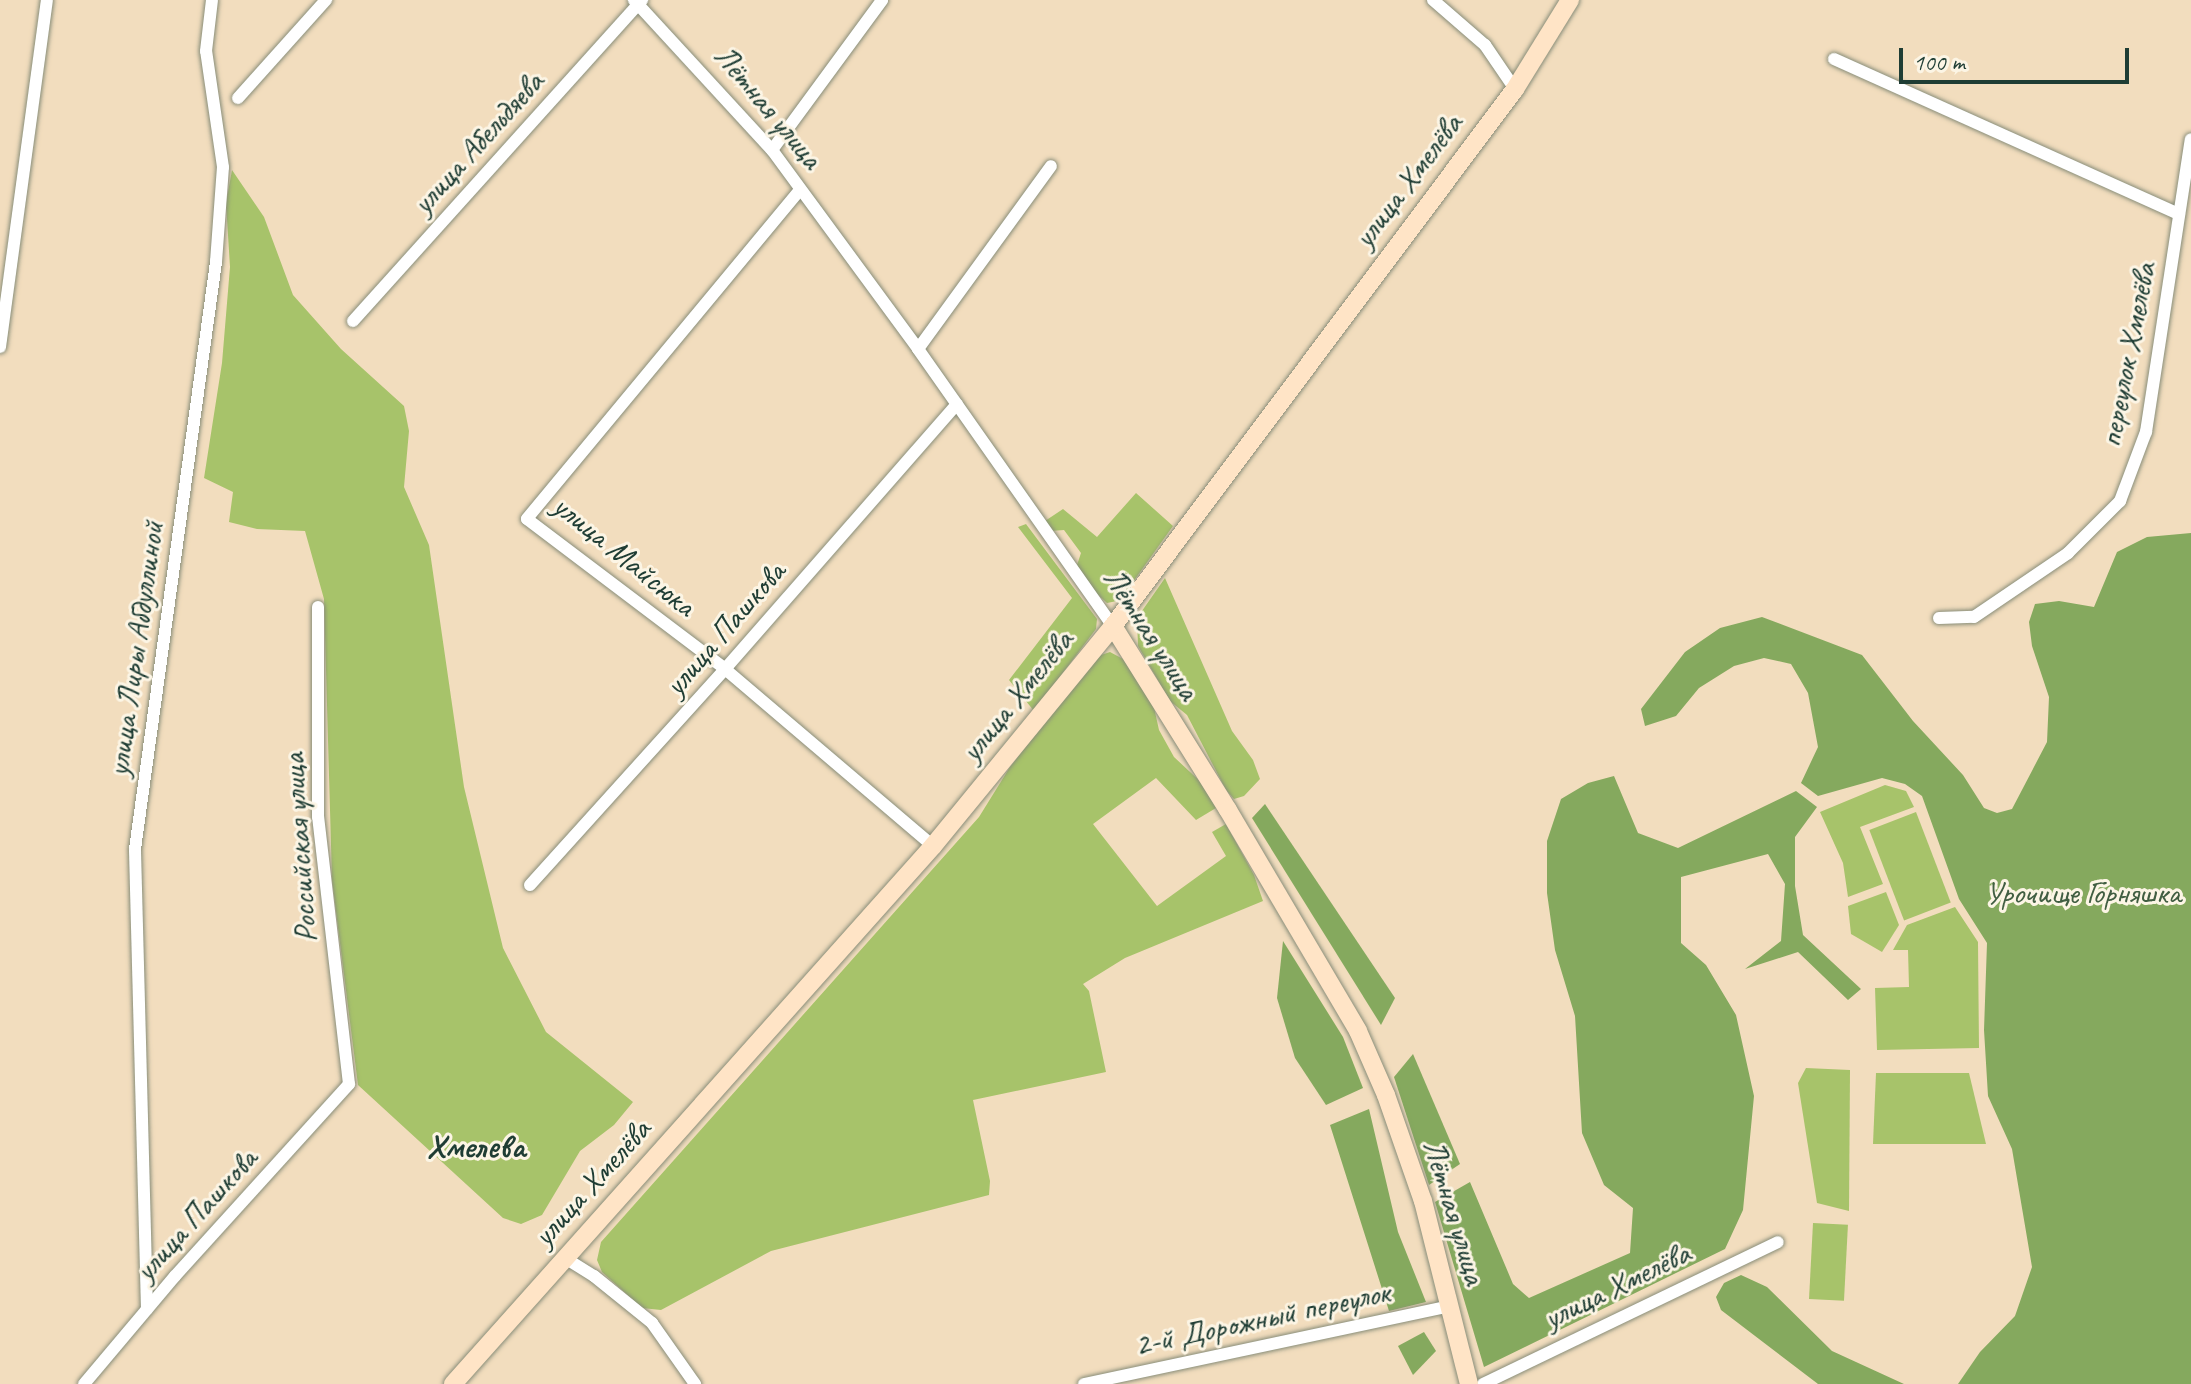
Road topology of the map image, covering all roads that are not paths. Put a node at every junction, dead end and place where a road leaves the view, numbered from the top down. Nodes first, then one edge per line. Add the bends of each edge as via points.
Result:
1 (47, 0) edge
2 (212, 0) edge
3 (326, 0) edge
4 (882, 0) edge
5 (1433, 0) edge
6 (1570, 0) edge
7 (638, 1) edge
8 (1834, 59) dead end
9 (1515, 89) junction
10 (238, 98) dead end
11 (2191, 139) edge
12 (772, 150) junction
13 (1051, 166) dead end
14 (799, 191) junction
15 (2179, 214) junction
16 (353, 321) dead end
17 (0, 347) edge
18 (918, 349) junction
19 (957, 404) junction
20 (318, 607) dead end
21 (1939, 618) dead end
22 (1113, 626) junction
23 (725, 669) junction
24 (933, 846) junction
25 (530, 885) dead end
26 (349, 1084) joint
27 (1778, 1242) dead end
28 (565, 1258) junction
29 (1450, 1306) junction
30 (147, 1309) junction
31 (84, 1384) edge
32 (453, 1384) edge
33 (695, 1384) edge
34 (1084, 1384) edge
35 (1469, 1384) edge
36 (1483, 1384) edge

1 - 17 street
2 - 30 street, улица Лиры Абдуллиной via 206,51 223,167 216,262 135,849
3 - 10 street
4 - 12 street
5 - 9 street via 1485,45
6 - 9 main road, улица Хмелёва
7 - 12 street, Лётная улица
7 - 16 street, улица Абельдяева
8 - 15 street
9 - 22 main road, улица Хмелёва
11 - 15 street, переулок Хмелёва
12 - 14 street, Лётная улица
13 - 18 street
14 - 18 street, Лётная улица
14 - 23 street, улица Майсюка via 527,519
15 - 21 street, переулок Хмелёва via 2146,432 2120,501 2068,553 1974,617
18 - 19 street, Лётная улица
19 - 22 street, Лётная улица
19 - 23 street, улица Пашкова
20 - 26 street, Российская улица via 318,817
22 - 24 main road, улица Хмелёва
22 - 29 main road, Лётная улица via 1358,1031 1423,1201
23 - 24 street, улица Майсюка
23 - 25 street, улица Пашкова
24 - 28 main road, улица Хмелёва
26 - 30 street, улица Пашкова
27 - 36 street, улица Хмелёва
28 - 32 main road, улица Хмелёва
28 - 33 street via 652,1323
29 - 34 street, 2-й Дорожный переулок
29 - 35 main road, Лётная улица
30 - 31 street, улица Пашкова

